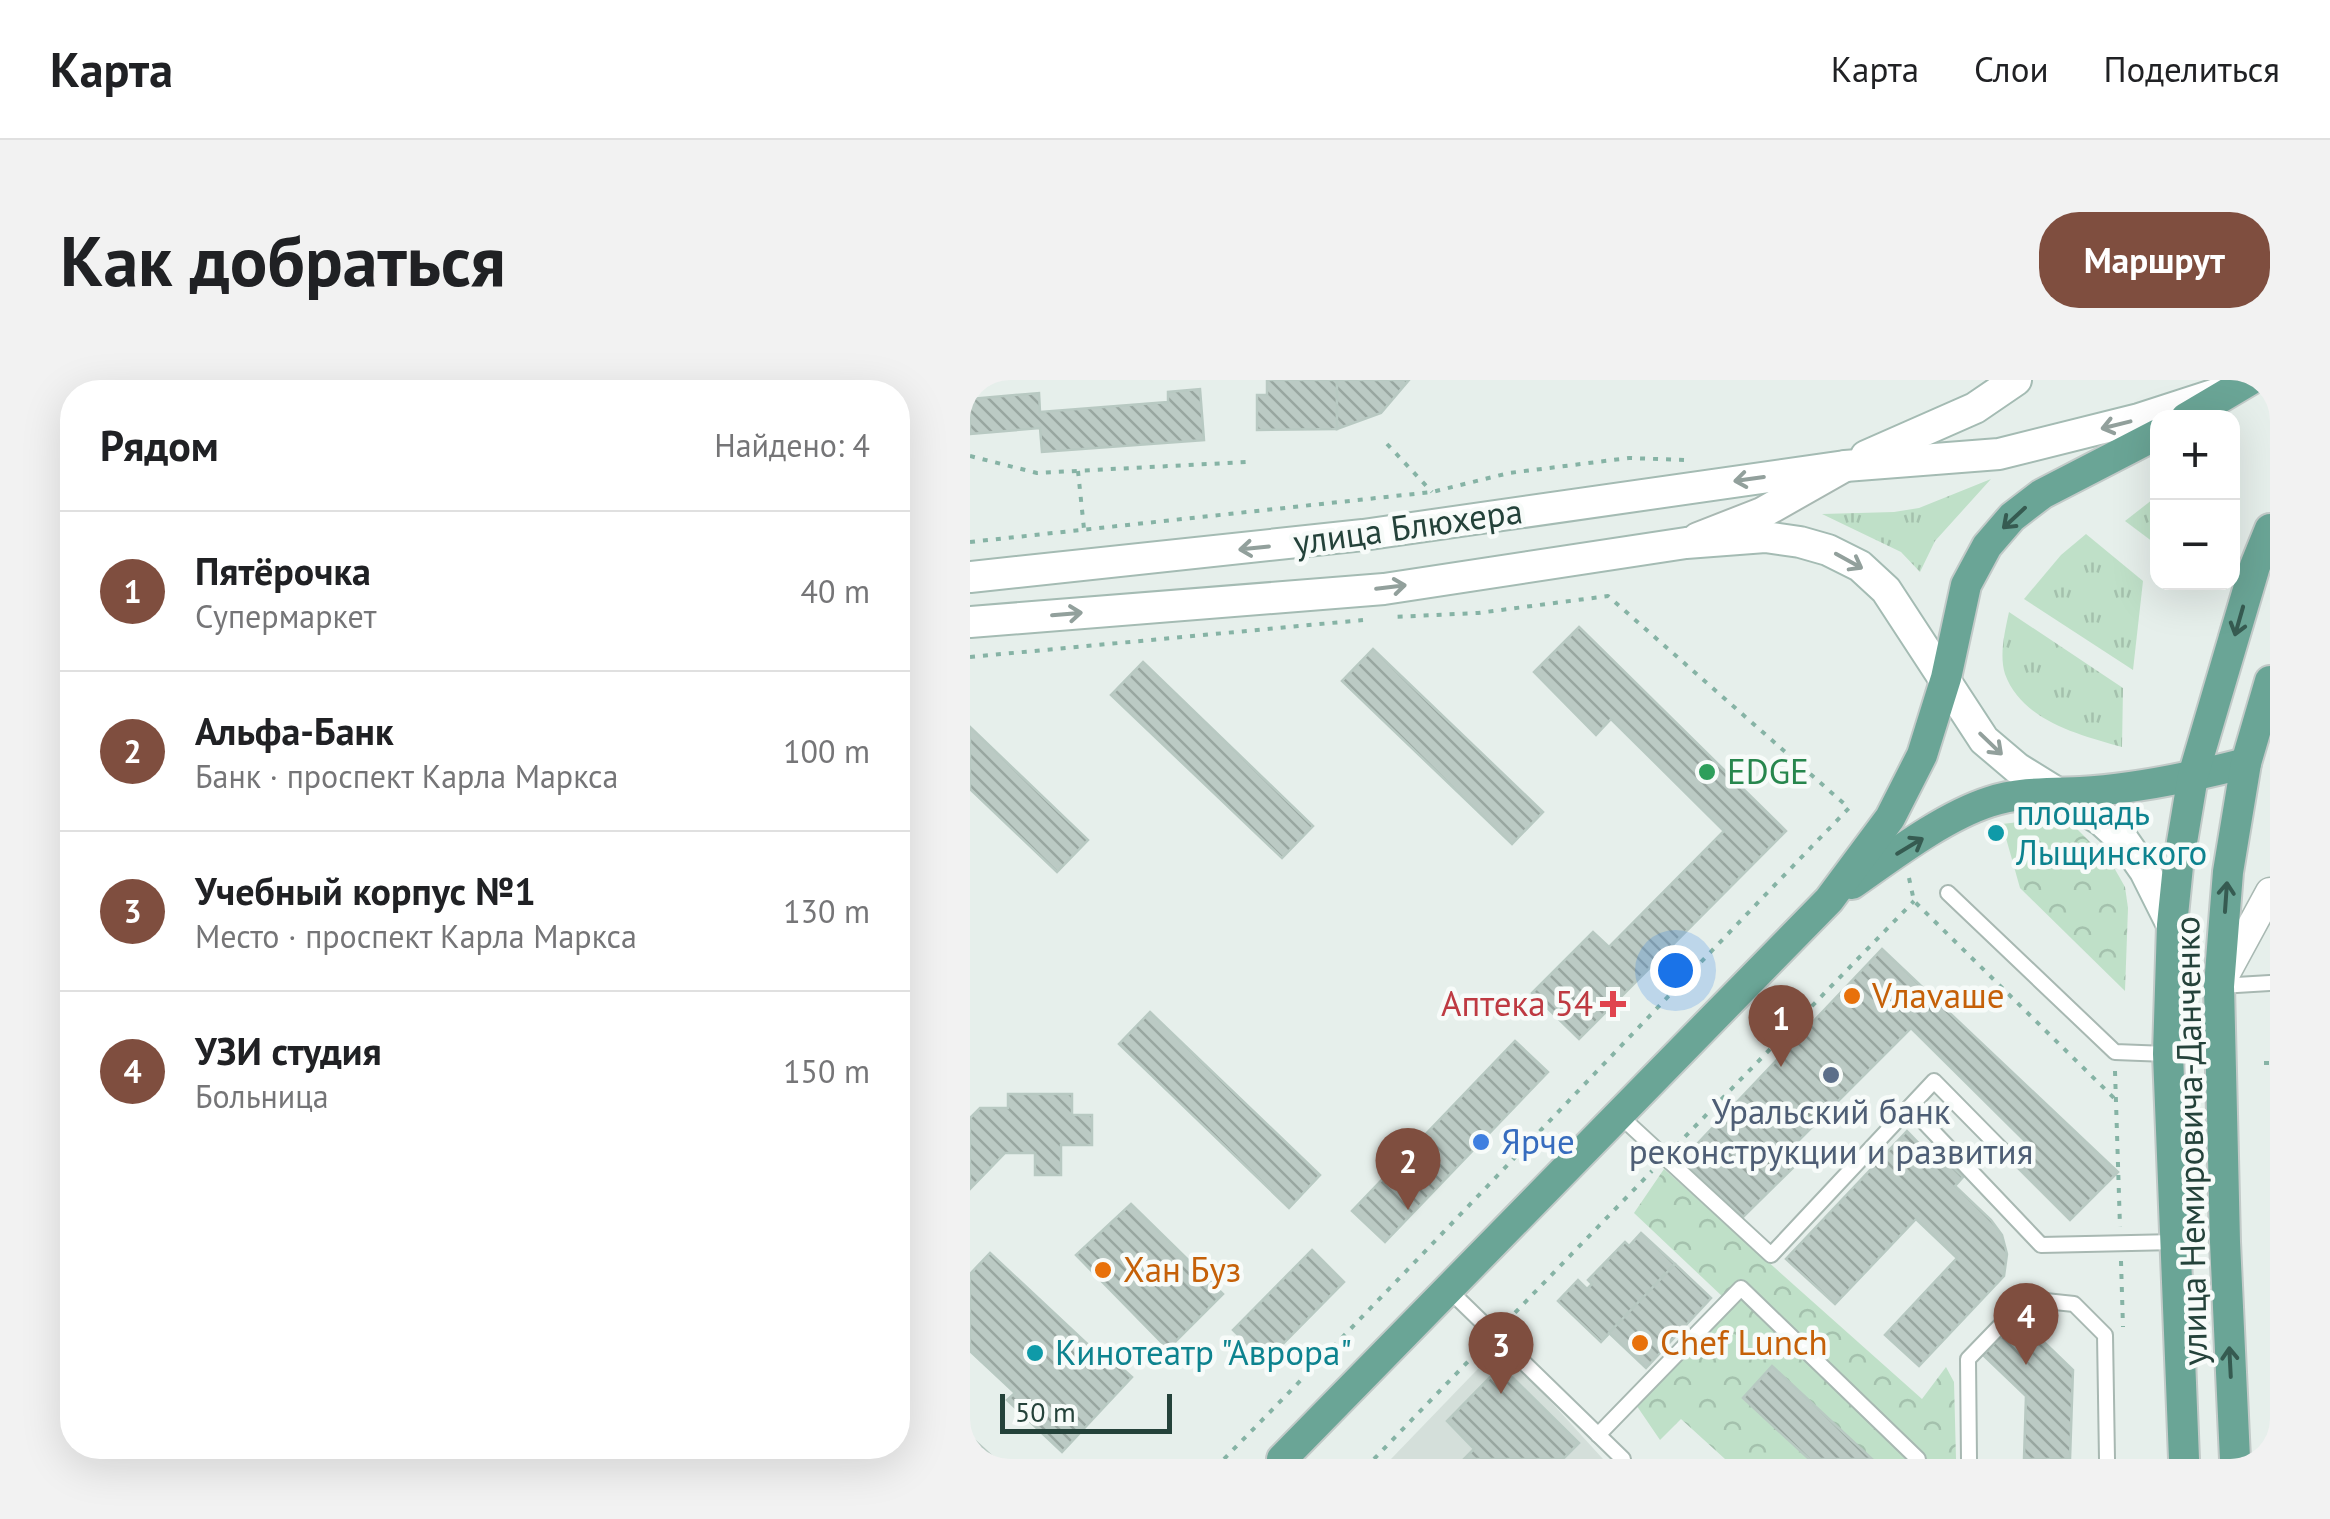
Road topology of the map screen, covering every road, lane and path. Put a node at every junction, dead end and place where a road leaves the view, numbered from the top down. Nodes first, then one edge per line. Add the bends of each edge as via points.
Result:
1 (2016, 380) edge
2 (2246, 382) edge
3 (2199, 410) edge
4 (2150, 439) edge
5 (1387, 444) dead end
6 (970, 456) edge
7 (1686, 460) dead end
8 (1246, 462) dead end
9 (1846, 466) junction
10 (1078, 471) junction
11 (1432, 492) junction
12 (2270, 528) edge
13 (1084, 529) junction
14 (970, 542) edge
15 (1686, 543) junction
16 (970, 577) edge
17 (1382, 618) dead end
18 (1372, 619) dead end
19 (970, 622) edge
20 (970, 656) edge
21 (1946, 678) junction
22 (2270, 681) edge
23 (2258, 758) edge
24 (2194, 776) junction
25 (2056, 790) junction
26 (1910, 878) dead end
27 (2270, 892) edge
28 (1948, 893) dead end
29 (1829, 900) junction
30 (1914, 901) junction
31 (2172, 926) junction
32 (2270, 984) edge
33 (2220, 986) junction
34 (2168, 1054) junction
35 (2115, 1099) dead end
36 (1617, 1114) junction
37 (1924, 1122) dead end
38 (2002, 1150) dead end
39 (1664, 1158) junction
40 (2176, 1242) junction
41 (1447, 1289) junction
42 (1494, 1334) junction
43 (1598, 1435) junction
44 (1224, 1459) edge
45 (1282, 1459) edge
46 (1374, 1459) edge
47 (1623, 1459) edge
48 (1918, 1459) edge
49 (1969, 1459) edge
50 (2107, 1459) edge
51 (2184, 1459) edge
52 (2235, 1459) edge

1 - 9 main road via 1975,408
2 - 3 main road
2 -> 9 main road via 2139,419 1999,454
4 -> 21 main road via 2042,494 1987,546 1966,585
5 - 11 path
6 - 10 path via 1038,473
7 - 11 path via 1629,458 1509,473
8 - 10 path
9 - 15 main road via 1762,513
9 -> 16 main road, улица Блюхера via 1364,535
10 - 13 path
11 - 13 path
12 -> 24 main road, улица Немировича-Данченко
13 - 14 path
19 -> 15 main road, улица Блюхера via 1384,589
15 -> 21 main road via 1765,537 1828,550 1860,566 1886,590
17 - 44 path via 1608,596 1849,808
18 - 20 path
21 -> 25 main road via 1984,740
21 - 29 main road via 1922,755 1890,818
22 - 23 main road, улица Немировича-Данченко
23 - 24 main road
33 -> 23 main road, улица Немировича-Данченко via 2228,872
24 - 25 main road
24 - 31 main road, улица Немировича-Данченко
29 -> 25 main road via 1964,813
25 - 31 main road via 2124,841
26 - 30 path
27 - 33 street
28 - 34 lane via 2115,1052
29 - 36 main road
30 - 35 path
30 - 39 path
31 - 34 main road, улица Немировича-Данченко
32 - 33 lane
52 -> 33 main road, улица Немировича-Данченко
34 - 40 main road, улица Немировича-Данченко
36 - 39 lane
36 - 41 main road
37 - 40 lane via 2041,1245
38 - 39 lane via 1934,1081 1771,1255
39 - 42 path
40 - 51 main road, улица Немировича-Данченко
41 - 42 lane
41 - 45 main road
42 - 43 lane
42 - 46 path
43 - 47 lane
43 - 48 lane via 1740,1288
49 - 50 lane via 1968,1359 2026,1299 2074,1304 2105,1334

